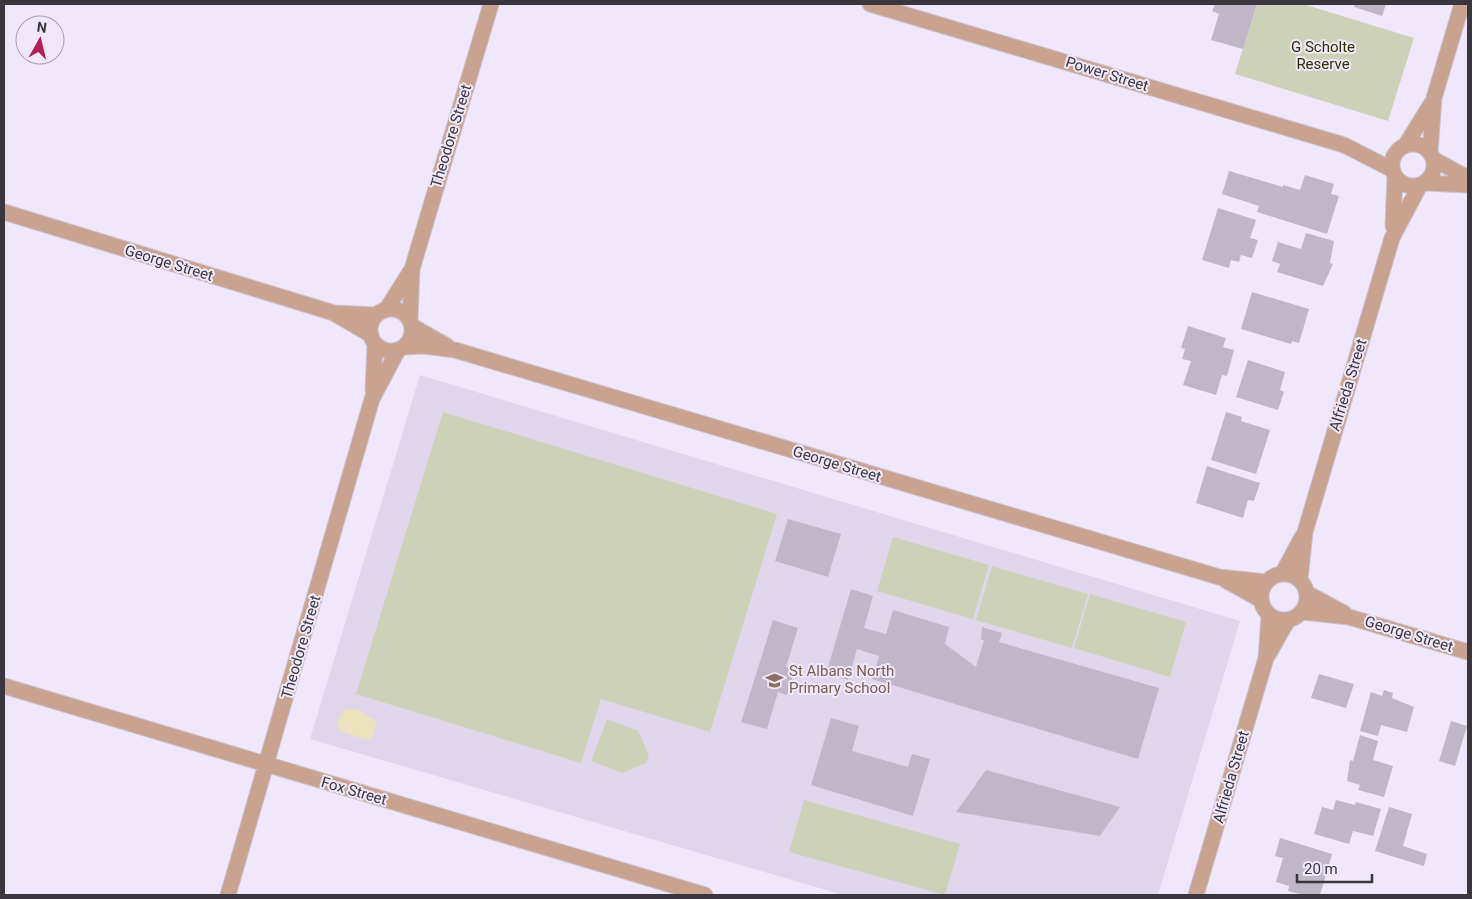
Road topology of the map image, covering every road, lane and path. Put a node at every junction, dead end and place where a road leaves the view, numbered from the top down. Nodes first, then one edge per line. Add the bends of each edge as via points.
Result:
1 (491, 4) edge
2 (870, 4) edge
3 (1462, 4) edge
4 (1434, 98) junction
5 (1344, 145) junction
6 (1402, 148) junction
7 (1432, 156) junction
8 (1394, 173) junction
9 (1468, 178) edge
10 (1423, 184) junction
11 (1468, 185) edge
12 (4, 212) edge
13 (1392, 238) junction
14 (412, 269) junction
15 (381, 312) junction
16 (334, 313) junction
17 (411, 323) junction
18 (373, 339) junction
19 (401, 348) junction
20 (455, 350) junction
21 (372, 398) junction
22 (1305, 532) junction
23 (1282, 574) junction
24 (1220, 577) junction
25 (1267, 582) junction
26 (1304, 587) junction
27 (1262, 600) junction
28 (1303, 612) junction
29 (1269, 615) junction
30 (1349, 616) junction
31 (1288, 620) junction
32 (1468, 652) edge
33 (1266, 658) junction
34 (4, 686) edge
35 (266, 766) junction
36 (228, 895) edge
37 (705, 895) edge
38 (1196, 895) edge

1 - 14 street, Theodore Street
2 - 5 street, Power Street
3 - 4 street
4 - 6 street
4 - 7 street
5 - 6 street, Power Street via 1380,150
5 - 8 street, Power Street
6 - 7 street via 1419,145
6 - 8 street via 1395,155
7 - 9 street
7 - 10 street via 1434,172
8 - 10 street via 1406,185
8 - 13 street, Alfrieda Street
10 - 11 street via 1446,182
10 - 13 street, Alfrieda Street
12 - 16 street, George Street
13 - 22 street, Alfrieda Street
14 - 15 street, Theodore Street
14 - 17 street, Theodore Street
15 - 16 street, George Street
15 - 17 street via 397,310
15 - 18 street via 372,321
16 - 18 street, George Street
17 - 19 street via 411,338
17 - 20 street, George Street
18 - 19 street via 386,350
18 - 21 street, Theodore Street
19 - 20 street, George Street via 424,346
19 - 21 street, Theodore Street
20 - 24 street, George Street
21 - 35 street, Theodore Street
22 - 23 street, Alfrieda Street
22 - 26 street, Alfrieda Street
23 - 25 street
23 - 26 street via 1295,577
24 - 25 street, George Street
24 - 27 street, George Street
25 - 27 street
26 - 28 street via 1308,600
26 - 30 street, George Street
27 - 29 street
28 - 30 street, George Street
28 - 31 street
29 - 31 street
29 - 33 street, Alfrieda Street
30 - 32 street, George Street
31 - 33 street, Alfrieda Street
33 - 38 street, Alfrieda Street
34 - 35 street, Fox Street
35 - 36 street, Theodore Street
35 - 37 street, Fox Street

